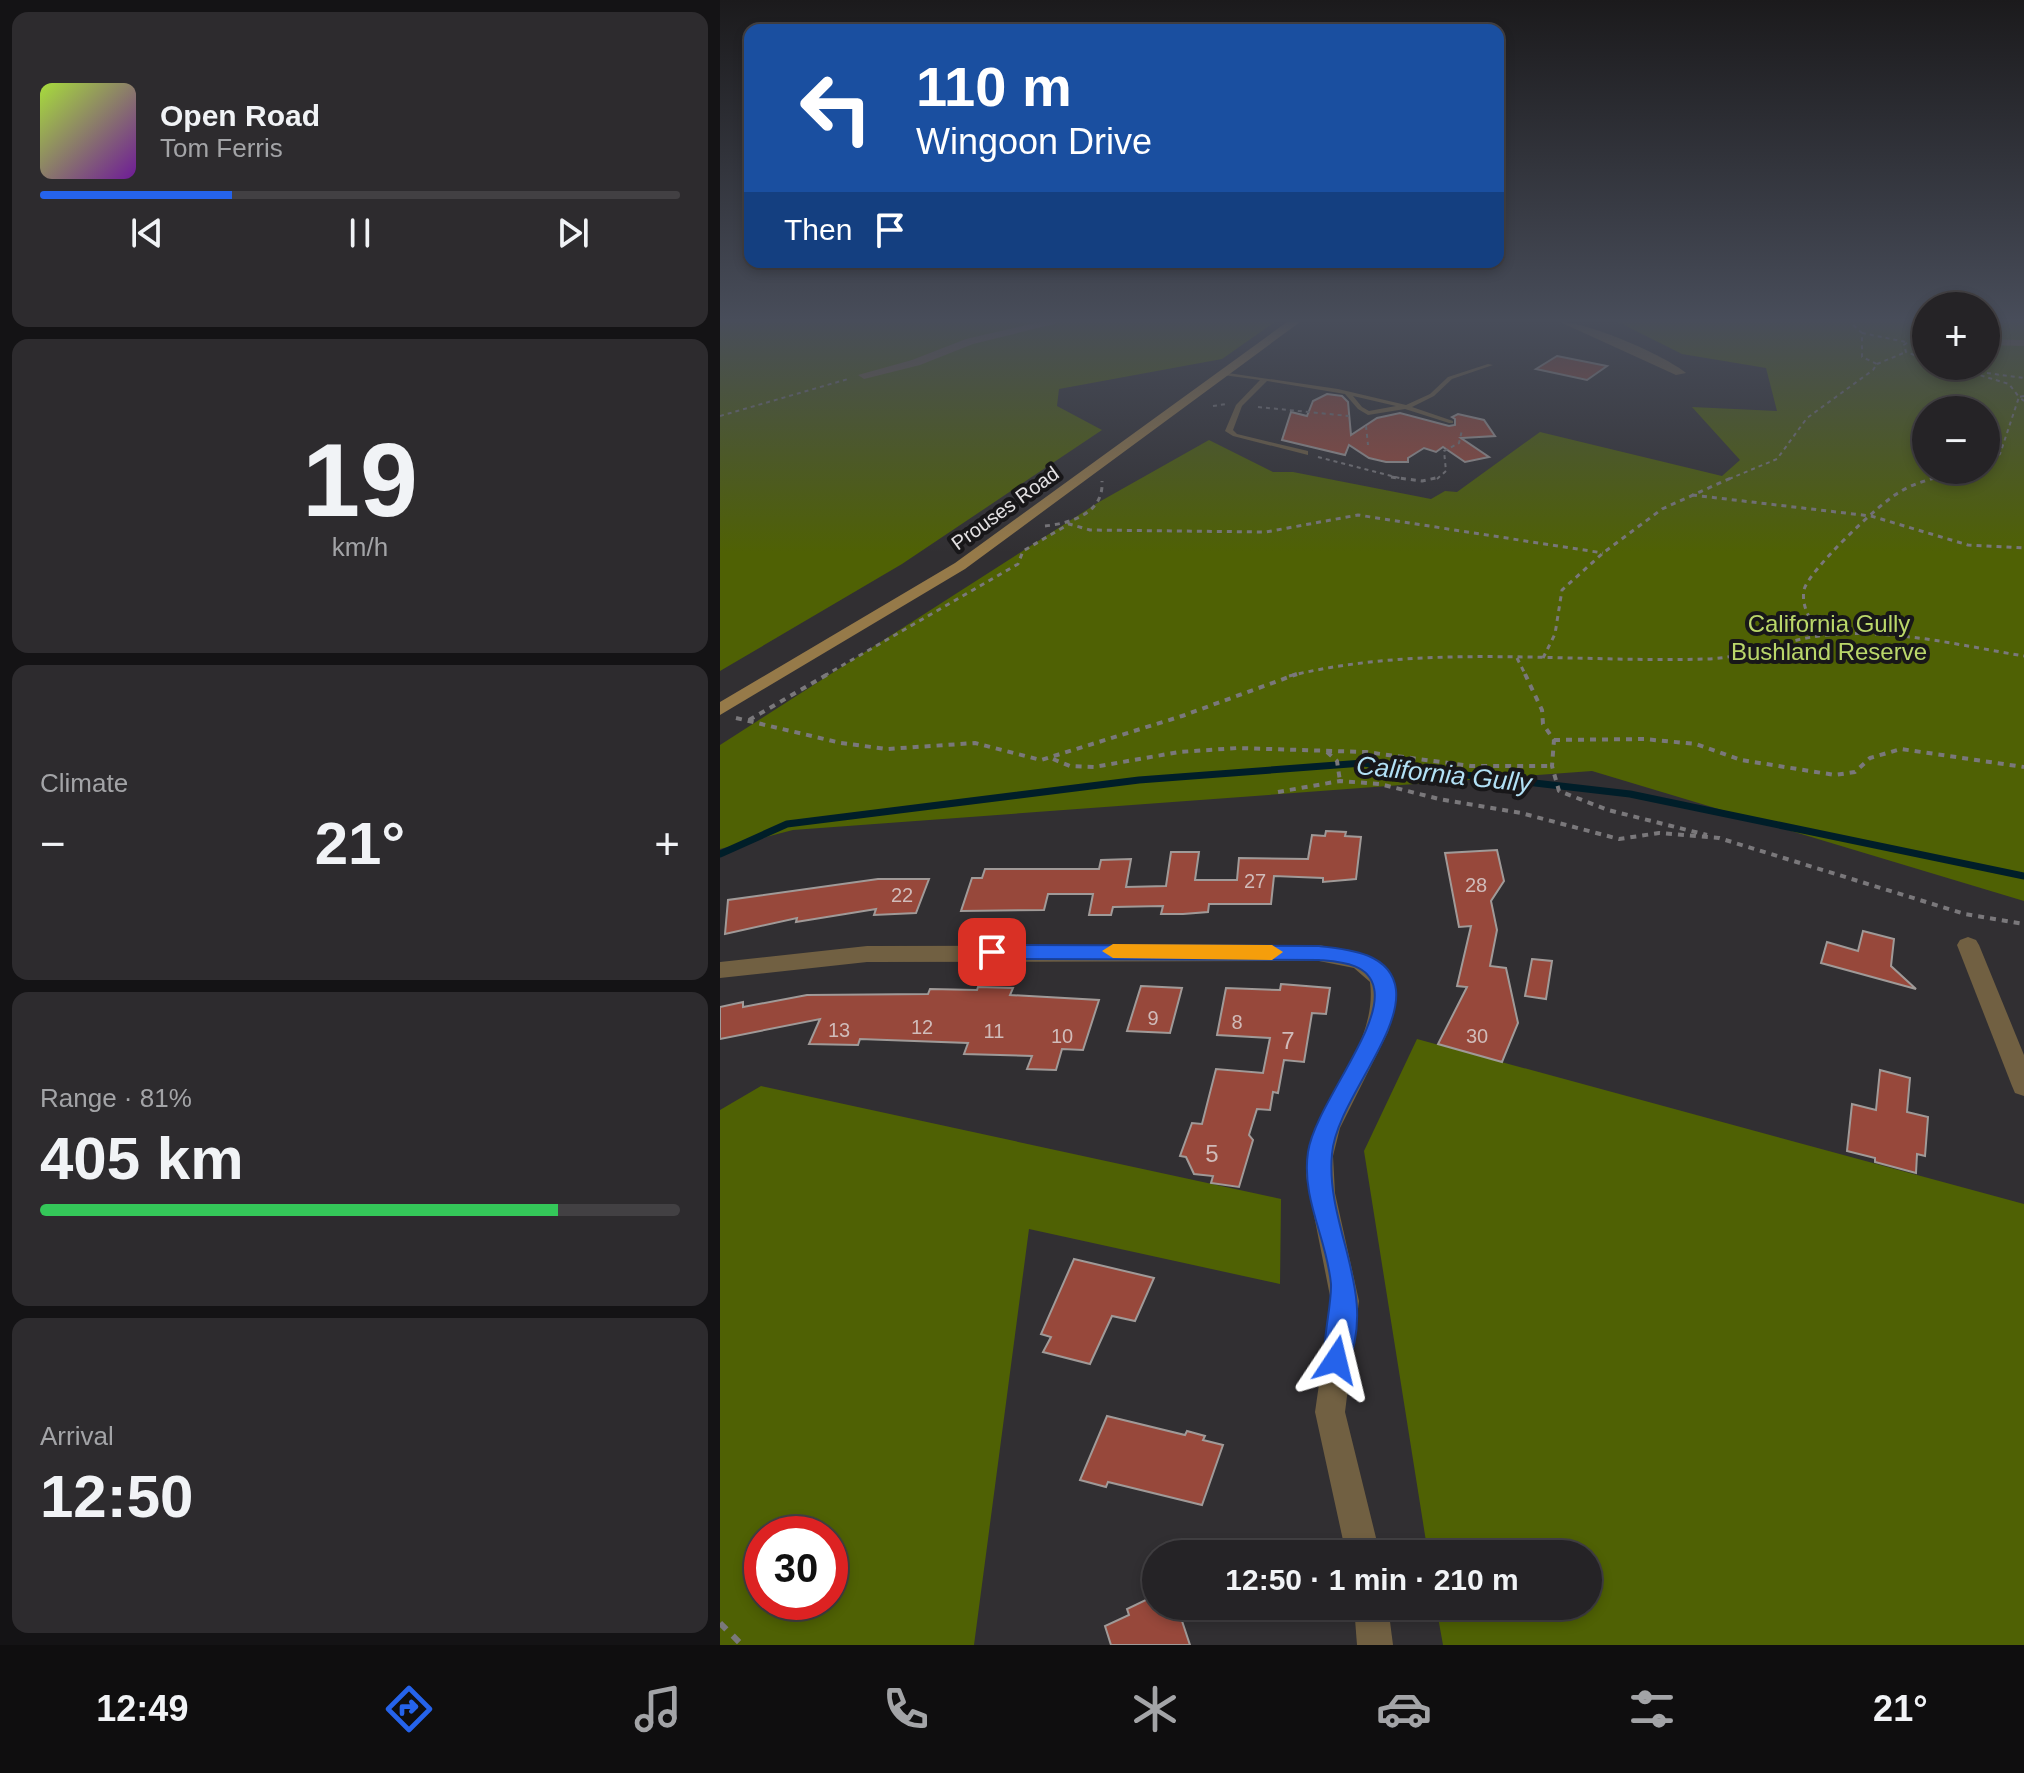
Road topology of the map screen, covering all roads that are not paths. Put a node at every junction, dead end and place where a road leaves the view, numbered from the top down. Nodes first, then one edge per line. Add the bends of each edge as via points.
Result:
1 (1188, 399) edge
2 (1245, 399) edge
3 (1351, 399) edge
4 (1373, 399) edge
5 (1424, 399) edge
6 (1406, 407) junction
7 (1451, 422) road end
8 (1305, 453) road end
9 (727, 711) edge
10 (1968, 945) dead end
11 (720, 970) edge
12 (2024, 1086) edge
13 (1360, 1540) edge
14 (1372, 1620) edge
15 (1375, 1645) edge

1 - 9 street, Prouses Road via 917,594
2 - 8 lane via 1230,432
3 - 6 lane via 1368,413
4 - 6 lane
5 - 6 lane
6 - 7 lane
10 - 12 street
11 - 13 street via 842,955 1053,951 1319,953 1371,965 1383,981 1385,1008 1328,1125 1319,1167 1345,1301 1330,1412
14 - 15 street

